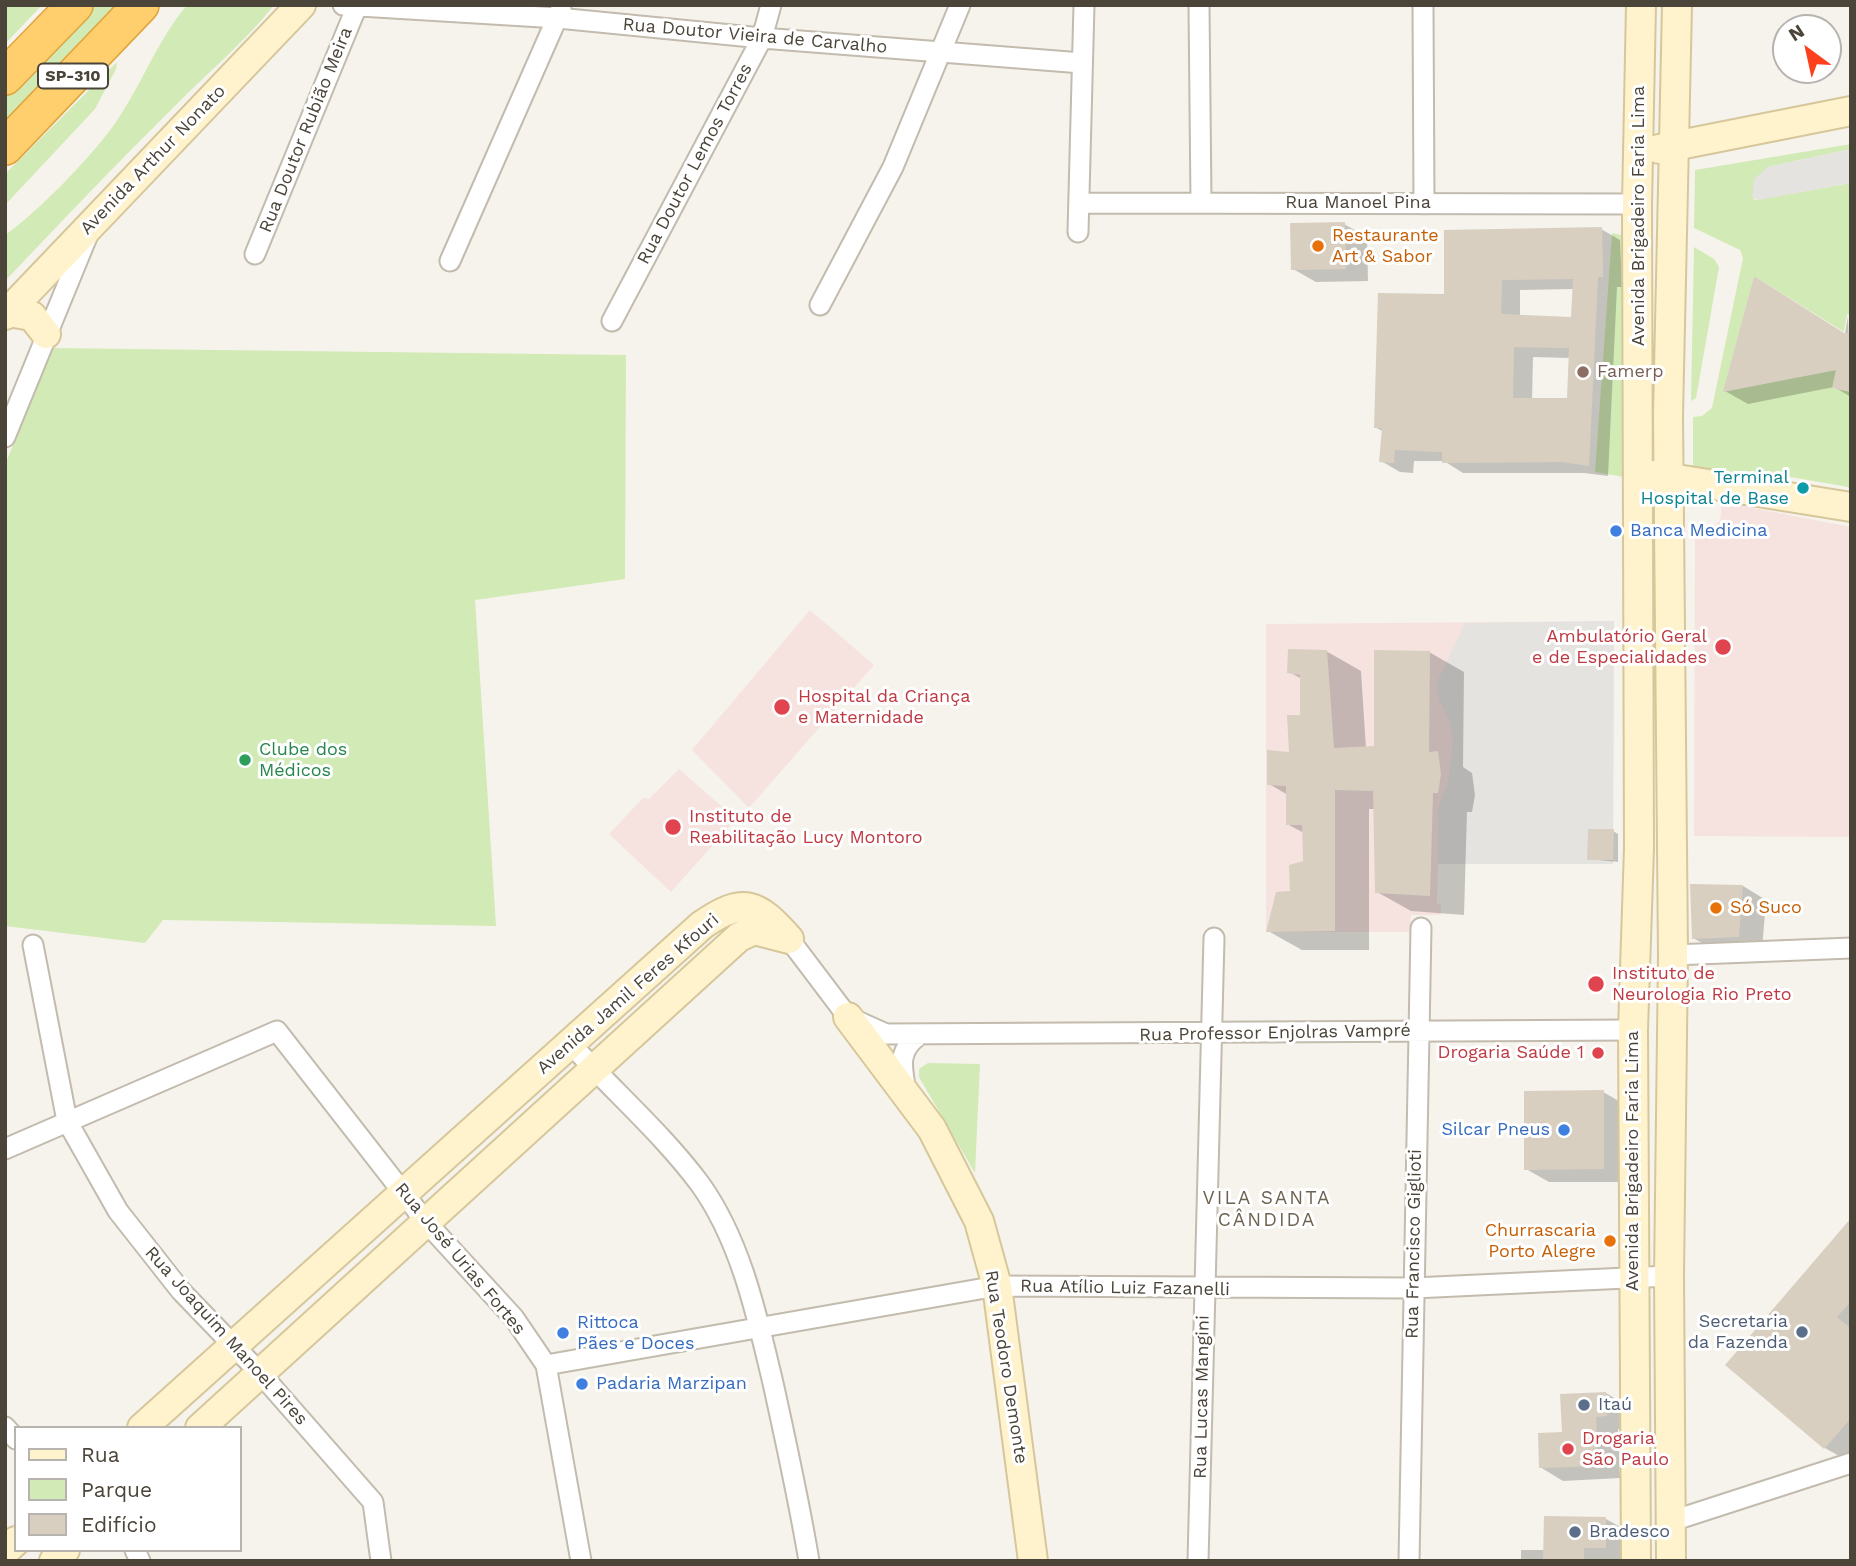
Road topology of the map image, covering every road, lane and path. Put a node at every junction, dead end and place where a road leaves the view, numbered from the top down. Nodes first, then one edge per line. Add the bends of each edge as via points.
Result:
1 (75, 5) edge
2 (141, 5) edge
3 (301, 5) edge
4 (771, 5) edge
5 (960, 5) edge
6 (1084, 5) edge
7 (1199, 5) edge
8 (1423, 5) edge
9 (1642, 5) edge
10 (1677, 5) edge
11 (350, 6) edge
12 (560, 12) edge
13 (761, 38) junction
14 (943, 52) junction
15 (1083, 63) junction
16 (5, 78) edge
17 (1851, 111) edge
18 (5, 146) edge
19 (1675, 146) junction
20 (1639, 153) junction
21 (1080, 203) junction
22 (1201, 203) junction
23 (1423, 204) junction
24 (1637, 204) junction
25 (93, 223) junction
26 (1078, 232) dead end
27 (255, 254) dead end
28 (450, 261) dead end
29 (820, 306) dead end
30 (7, 314) edge
31 (612, 321) dead end
32 (46, 334) junction
33 (5, 437) edge
34 (1639, 474) junction
35 (1669, 475) junction
36 (1851, 507) edge
37 (1422, 928) dead end
38 (789, 939) junction
39 (1214, 939) dead end
40 (33, 945) dead end
41 (1851, 948) edge
42 (1673, 955) junction
43 (848, 1017) junction
44 (1633, 1030) junction
45 (1671, 1030) junction
46 (1418, 1032) junction
47 (1212, 1033) junction
48 (918, 1036) junction
49 (570, 1043) junction
50 (594, 1069) junction
51 (906, 1094) junction
52 (68, 1121) junction
53 (5, 1149) edge
54 (403, 1193) junction
55 (426, 1222) junction
56 (1669, 1276) junction
57 (1633, 1278) junction
58 (997, 1286) junction
59 (1414, 1288) junction
60 (1205, 1289) junction
61 (760, 1325) junction
62 (234, 1345) junction
63 (546, 1365) junction
64 (260, 1373) junction
65 (144, 1426) edge
66 (202, 1426) edge
67 (1851, 1463) edge
68 (1672, 1521) junction
69 (1637, 1522) junction
70 (382, 1561) edge
71 (581, 1561) edge
72 (809, 1561) edge
73 (1033, 1561) edge
74 (1198, 1561) edge
75 (1409, 1561) edge
76 (1636, 1561) edge
77 (1671, 1561) edge

1 - 16 highway, SP-310
2 - 18 highway, SP-310
3 - 25 main road, Avenida Arthur Nonato
4 - 13 street, Rua Doutor Lemos Torres
5 - 14 street
6 - 15 street
7 - 22 street
8 - 23 street
9 - 20 main road, Avenida Brigadeiro Faria Lima
10 - 19 main road, Avenida Brigadeiro Faria Lima
11 - 12 street, Rua Doutor Vieira de Carvalho
11 - 27 street, Rua Doutor Rubião Meira
12 - 13 street, Rua Doutor Vieira de Carvalho
12 - 28 street
13 - 14 street, Rua Doutor Vieira de Carvalho
13 - 31 street, Rua Doutor Lemos Torres
14 - 15 street, Rua Doutor Vieira de Carvalho
14 - 29 street via 893,167
15 - 21 street
17 - 19 main road
19 - 20 main road
19 - 35 main road, Avenida Brigadeiro Faria Lima
20 - 24 main road, Avenida Brigadeiro Faria Lima
21 - 22 street, Rua Manoel Pina
21 - 26 street
22 - 23 street, Rua Manoel Pina
23 - 24 street, Rua Manoel Pina
24 - 34 main road, Avenida Brigadeiro Faria Lima
25 - 30 main road, Avenida Arthur Nonato
25 - 32 street
30 - 32 main road via 32,316
32 - 33 street
34 - 35 main road
34 - 44 main road, Avenida Brigadeiro Faria Lima via 1639,848
35 - 36 main road
35 - 42 main road, Avenida Brigadeiro Faria Lima
37 - 46 street, Rua Francisco Giglioti
38 - 43 street, Rua Teodoro Demonte
38 - 49 main road, Avenida Jamil Feres Kfouri via 754,908 741,905 719,913
38 - 50 main road, Avenida Jamil Feres Kfouri via 754,930 739,937
39 - 47 street, Rua Lucas Mangini
40 - 52 street, Rua Joaquim Manoel Pires
41 - 42 street
42 - 45 main road, Avenida Brigadeiro Faria Lima
43 - 48 street, Rua Professor Enjolras Vampré via 886,1034
43 - 51 main road, Rua Teodoro Demonte
44 - 45 main road
44 - 46 street, Rua Professor Enjolras Vampré
44 - 57 main road, Avenida Brigadeiro Faria Lima
45 - 56 main road, Avenida Brigadeiro Faria Lima
46 - 47 street, Rua Professor Enjolras Vampré
46 - 59 street, Rua Francisco Giglioti
47 - 48 street, Rua Professor Enjolras Vampré
47 - 60 street, Rua Lucas Mangini
48 - 51 street via 906,1045 901,1060
49 - 50 street
49 - 54 main road, Avenida Jamil Feres Kfouri
50 - 55 main road, Avenida Jamil Feres Kfouri
50 - 61 street via 669,1145 701,1186 730,1236
51 - 58 main road, Rua Teodoro Demonte via 932,1129 978,1221
52 - 53 street
52 - 54 street, Rua José Urias Fortes via 277,1031
52 - 62 street, Rua Joaquim Manoel Pires via 118,1211 181,1291
54 - 55 street, Rua José Urias Fortes
54 - 62 main road, Avenida Jamil Feres Kfouri
55 - 63 street, Rua José Urias Fortes via 514,1318
55 - 64 main road, Avenida Jamil Feres Kfouri
56 - 57 street, Rua Atílio Luiz Fazanelli
56 - 68 main road, Avenida Brigadeiro Faria Lima
57 - 59 street, Rua Atílio Luiz Fazanelli
57 - 69 main road, Avenida Brigadeiro Faria Lima
58 - 60 street, Rua Atílio Luiz Fazanelli
58 - 61 street, Rua Atílio Luiz Fazanelli
58 - 73 main road, Rua Teodoro Demonte
59 - 60 street, Rua Atílio Luiz Fazanelli
59 - 75 street, Rua Francisco Giglioti
60 - 74 street, Rua Lucas Mangini
61 - 63 street, Rua Atílio Luiz Fazanelli
61 - 72 street
62 - 64 street, Rua Joaquim Manoel Pires
62 - 65 main road, Avenida Jamil Feres Kfouri
63 - 71 street, Rua José Urias Fortes
64 - 66 main road, Avenida Jamil Feres Kfouri
64 - 70 street, Rua Joaquim Manoel Pires via 373,1502
67 - 68 street
68 - 69 main road
68 - 77 main road, Avenida Brigadeiro Faria Lima
69 - 76 main road, Avenida Brigadeiro Faria Lima

